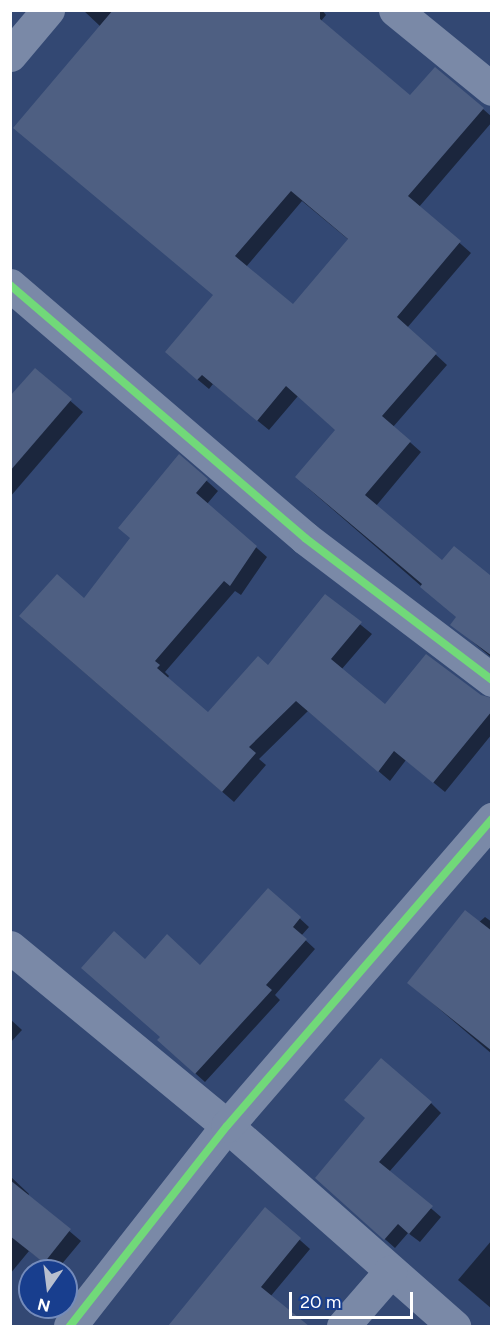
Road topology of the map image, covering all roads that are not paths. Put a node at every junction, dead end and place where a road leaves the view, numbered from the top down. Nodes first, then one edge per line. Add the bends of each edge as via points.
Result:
1 (48, 10) edge
2 (395, 10) edge
3 (10, 55) edge
4 (492, 89) edge
5 (10, 285) edge
6 (492, 680) edge
7 (492, 819) edge
8 (10, 947) edge
9 (226, 1126) junction
10 (390, 1272) junction
11 (70, 1326) edge
12 (343, 1326) edge
13 (454, 1326) edge

1 - 3 street
2 - 4 street
5 - 6 street via 305,538
7 - 9 street
8 - 9 street
9 - 10 street
9 - 11 street
10 - 12 street
10 - 13 street

